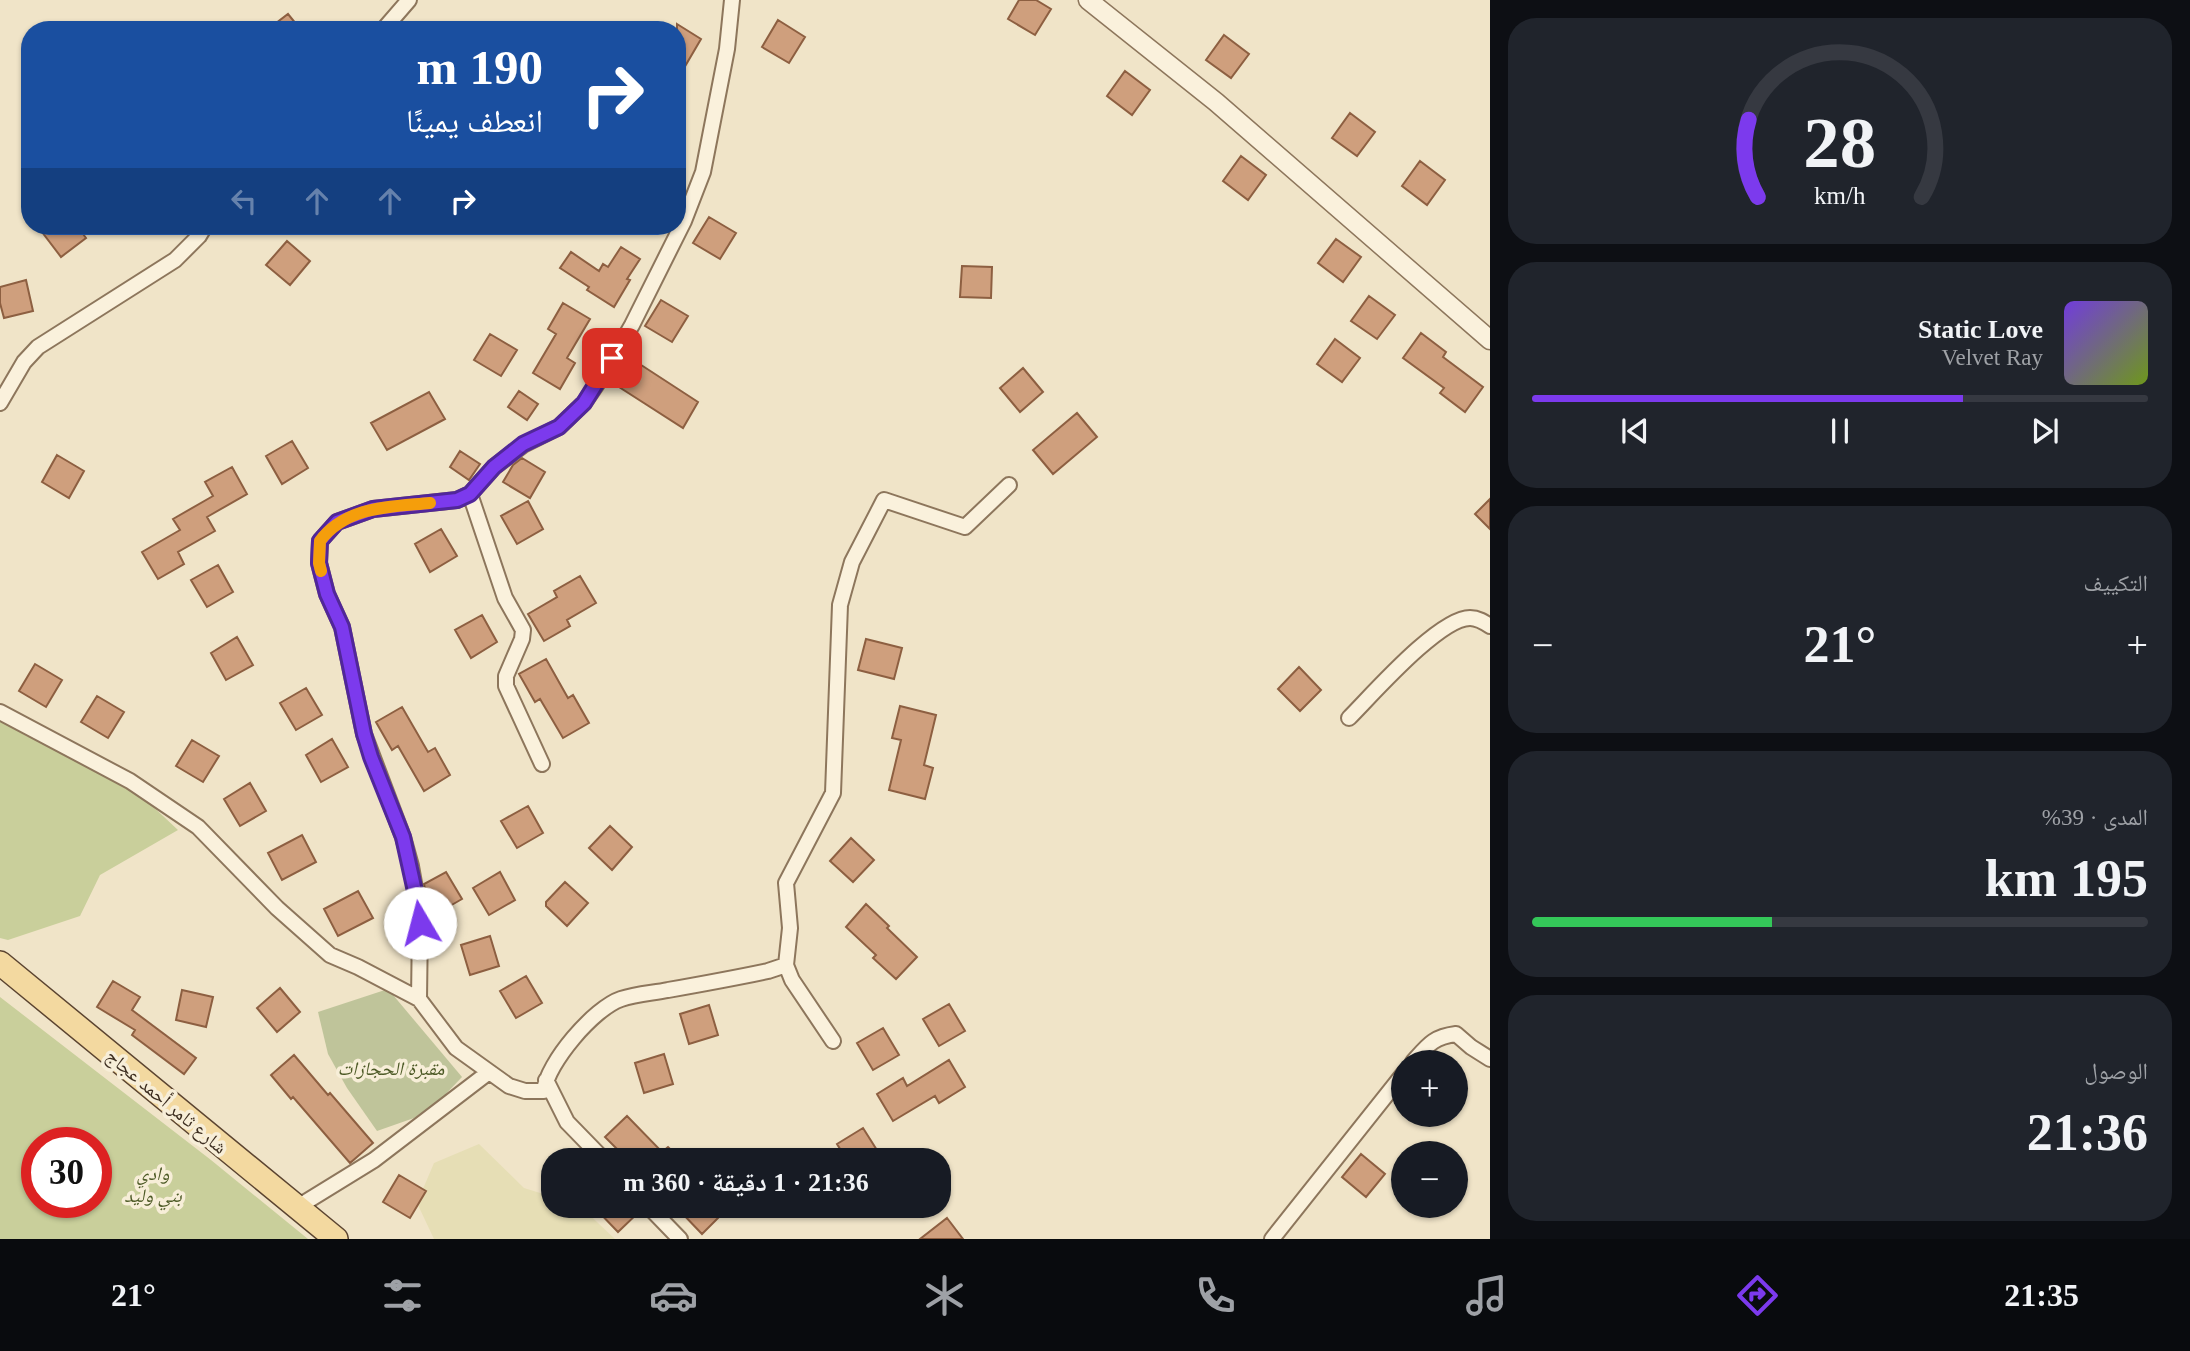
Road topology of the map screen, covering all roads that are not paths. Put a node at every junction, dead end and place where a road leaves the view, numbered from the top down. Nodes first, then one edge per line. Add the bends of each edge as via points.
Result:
1 (408, 0) edge
2 (732, 0) edge
3 (1088, 0) edge
4 (390, 21) edge
5 (686, 216) edge
6 (200, 235) edge
7 (677, 235) edge
8 (1490, 340) edge
9 (0, 402) edge
10 (1009, 485) dead end
11 (470, 494) junction
12 (1490, 626) edge
13 (0, 712) edge
14 (1349, 718) dead end
15 (542, 764) dead end
16 (0, 963) edge
17 (786, 965) junction
18 (419, 999) junction
19 (833, 1041) dead end
20 (1424, 1050) edge
21 (1490, 1059) edge
22 (489, 1072) junction
23 (546, 1080) junction
24 (1391, 1089) edge
25 (592, 1148) edge
26 (296, 1208) junction
27 (660, 1218) edge
28 (336, 1239) edge
29 (680, 1239) edge
30 (1272, 1239) edge

1 - 4 street
2 - 5 street via 703,172
3 - 8 street via 1216,102
6 - 9 street via 175,260 38,347
7 - 11 street via 632,325 584,403 559,427 523,444 494,467
10 - 17 street via 965,527 884,500 852,562 840,605 834,793 786,883 790,928
11 - 15 street via 505,598 523,630 506,686
11 - 18 street via 457,500 373,509 337,522 320,541 319,563 342,627 364,734 411,866 420,923
12 - 14 street via 1469,618 1455,621 1426,642
13 - 18 street via 130,781 205,833 330,955
16 - 26 main road, شارع ثامر أحمد عجاج
17 - 19 street
17 - 23 street via 619,1000 575,1037
18 - 22 street via 456,1048
20 - 21 street via 1441,1036 1457,1034
22 - 23 street via 525,1091 544,1091
22 - 26 street via 374,1160
23 - 25 street via 567,1122
24 - 30 street
26 - 28 main road, شارع ثامر أحمد عجاج
27 - 29 street

